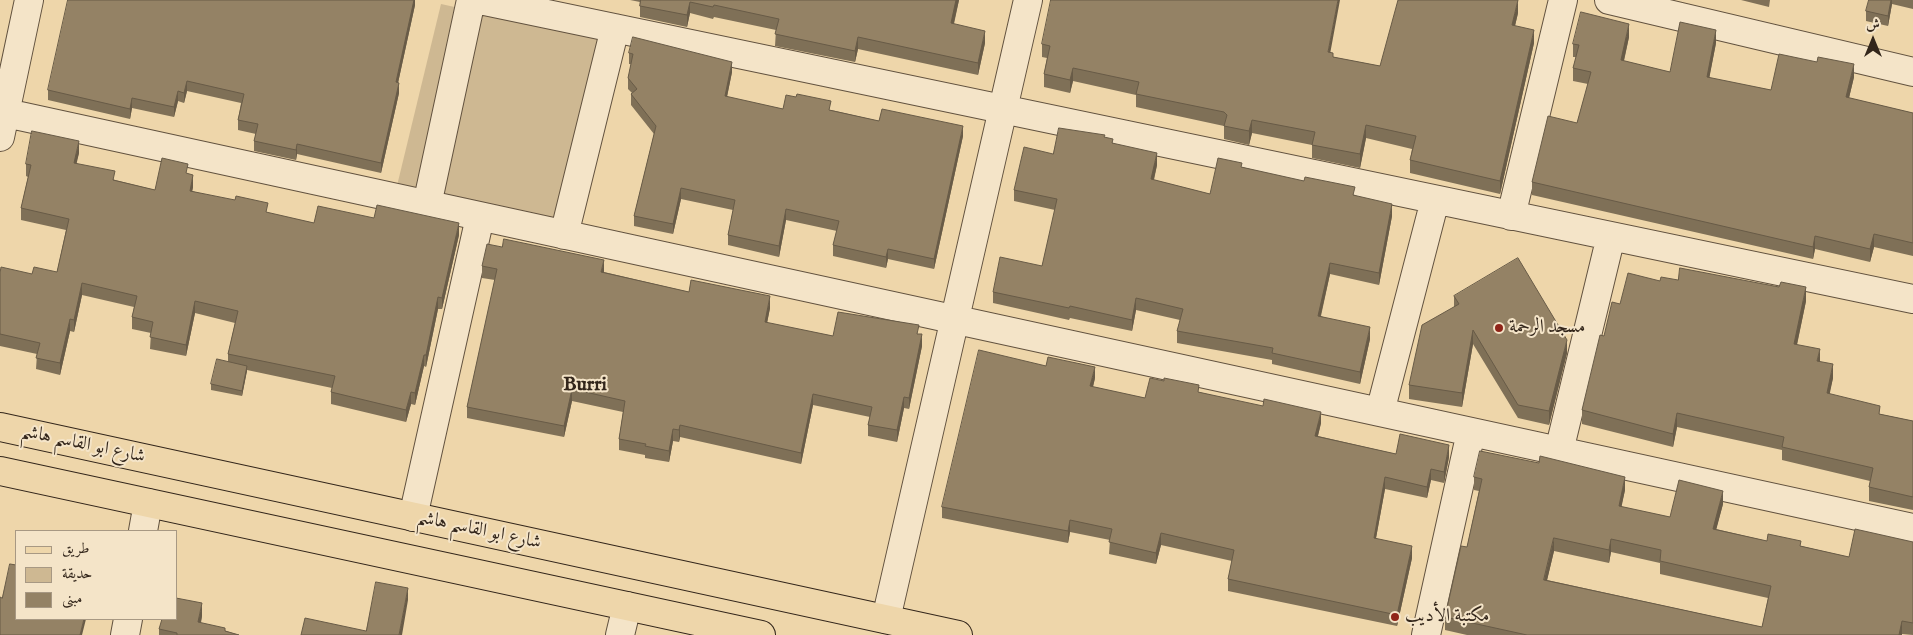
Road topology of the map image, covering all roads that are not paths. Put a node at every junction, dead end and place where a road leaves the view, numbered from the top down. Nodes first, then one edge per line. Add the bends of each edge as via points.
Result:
1 (29, 0) edge
2 (471, 0) edge
3 (480, 0) edge
4 (1028, 0) edge
5 (1563, 0) edge
6 (1609, 0) edge
7 (528, 5) edge
8 (615, 28) junction
9 (1913, 72) edge
10 (1004, 110) junction
11 (3, 125) edge
12 (1435, 200) junction
13 (427, 205) junction
14 (480, 216) junction
15 (1511, 216) junction
16 (564, 235) junction
17 (1611, 236) junction
18 (1913, 299) edge
19 (954, 320) junction
20 (1380, 412) junction
21 (0, 427) edge
22 (1471, 432) junction
23 (1559, 451) junction
24 (0, 471) edge
25 (148, 503) junction
26 (413, 516) junction
27 (1913, 528) edge
28 (143, 530) edge
29 (627, 606) junction
30 (886, 619) junction
31 (128, 620) edge
32 (125, 635) edge
33 (620, 635) edge
34 (761, 635) edge
35 (958, 635) edge
36 (1426, 635) edge

1 - 11 street
2 - 13 street
3 - 7 street
4 - 10 street
5 - 15 street
6 - 9 street
7 - 8 street
8 - 10 street
8 - 16 street
10 - 12 street
10 - 19 street
11 - 13 street
12 - 15 street
12 - 20 street
13 - 14 street
14 - 16 street
14 - 26 street
15 - 17 street
16 - 19 street
17 - 18 street
17 - 23 street
19 - 20 street
19 - 30 street
20 - 22 street
21 - 26 main road, شارع ابو القاسم هاشم
22 - 23 street
22 - 36 street
23 - 27 street
24 - 25 main road
25 - 28 street
25 - 29 main road
26 - 30 main road, شارع ابو القاسم هاشم
29 - 33 street
29 - 34 main road
30 - 35 main road, شارع ابو القاسم هاشم
31 - 32 street

